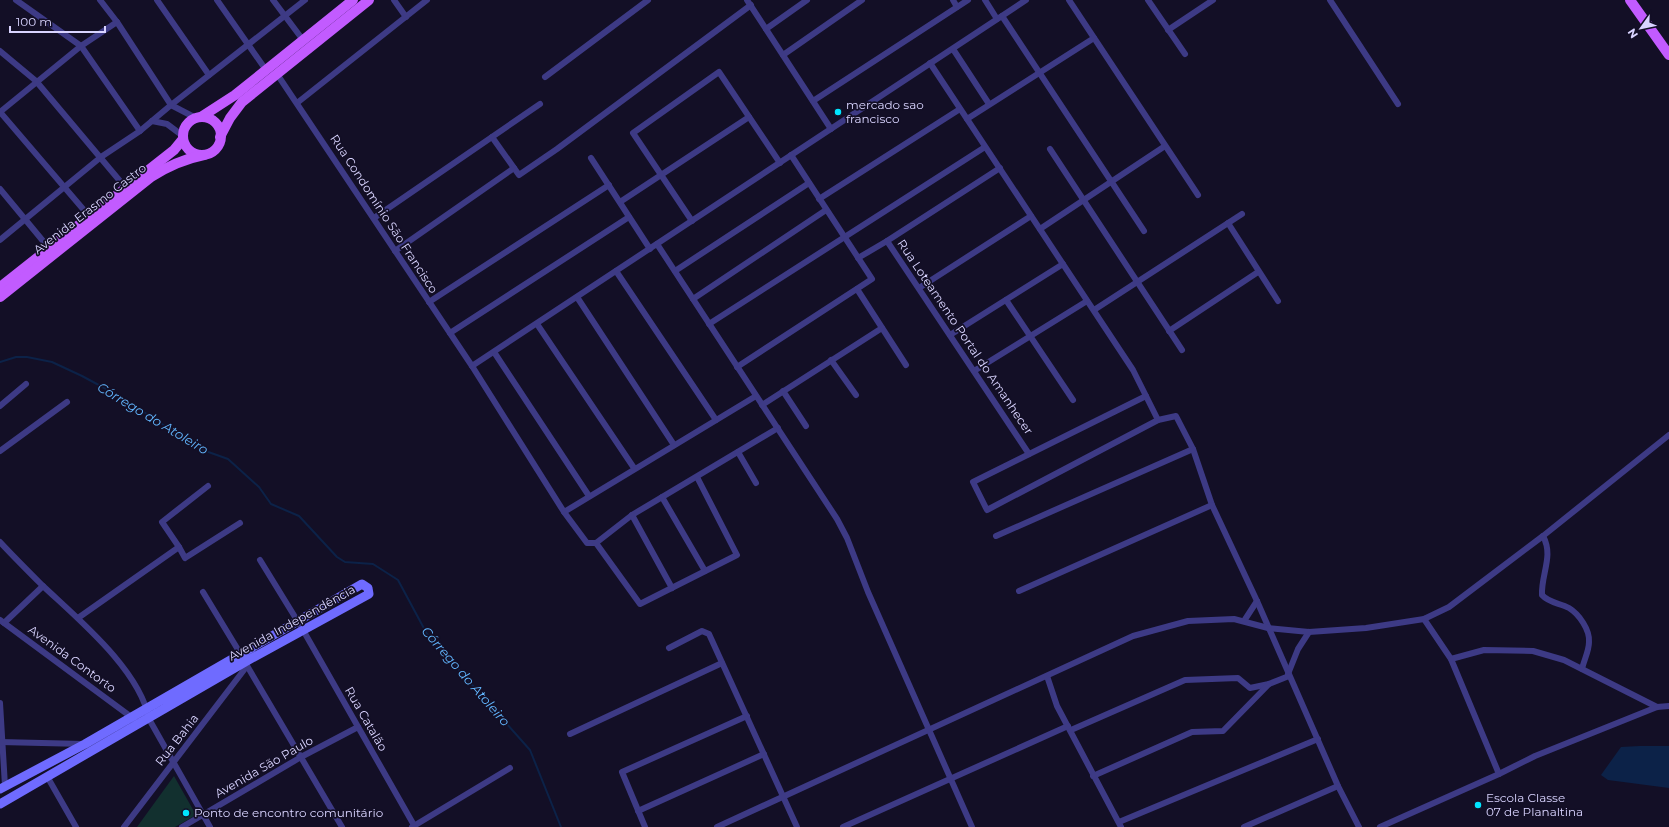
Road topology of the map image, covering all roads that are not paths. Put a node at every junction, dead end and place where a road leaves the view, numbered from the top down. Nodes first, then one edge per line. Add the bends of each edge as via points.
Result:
1 (16, 0) edge
2 (100, 0) edge
3 (157, 0) edge
4 (217, 0) edge
5 (273, 0) edge
6 (305, 0) edge
7 (369, 0) edge
8 (394, 0) edge
9 (427, 0) edge
10 (648, 0) edge
11 (807, 0) edge
12 (862, 0) edge
13 (953, 0) edge
14 (968, 0) edge
15 (985, 0) edge
16 (1026, 0) edge
17 (1069, 0) edge
18 (1148, 0) edge
19 (1213, 0) edge
20 (1330, 0) edge
21 (1630, 0) edge
22 (346, 2) edge
23 (749, 2) edge
24 (957, 7) junction
25 (284, 16) junction
26 (406, 17) junction
27 (1000, 17) junction
28 (117, 22) junction
29 (766, 29) junction
30 (1168, 30) junction
31 (1094, 38) junction
32 (303, 40) junction
33 (248, 44) junction
34 (81, 46) junction
35 (953, 49) junction
36 (0, 51) edge
37 (1184, 54) dead end
38 (783, 55) junction
39 (1669, 56) edge
40 (930, 63) junction
41 (266, 70) junction
42 (1039, 72) junction
43 (277, 74) junction
44 (209, 75) junction
45 (545, 77) dead end
46 (36, 81) junction
47 (813, 101) junction
48 (297, 103) junction
49 (540, 104) dead end
50 (989, 104) junction
51 (1398, 104) dead end
52 (171, 105) junction
53 (960, 109) junction
54 (0, 112) edge
55 (750, 117) junction
56 (199, 118) junction
57 (967, 119) junction
58 (152, 121) junction
59 (832, 129) junction
60 (140, 131) junction
61 (220, 137) junction
62 (492, 137) junction
63 (183, 138) junction
64 (1165, 146) junction
65 (985, 147) junction
66 (1050, 149) dead end
67 (204, 155) junction
68 (791, 155) junction
69 (101, 157) junction
70 (591, 158) dead end
71 (780, 163) junction
72 (514, 168) junction
73 (1000, 168) junction
74 (661, 175) junction
75 (1111, 181) junction
76 (809, 183) junction
77 (609, 185) junction
78 (126, 187) junction
79 (0, 189) edge
80 (64, 189) junction
81 (1198, 196) dead end
82 (819, 199) junction
83 (1083, 200) junction
84 (620, 202) junction
85 (826, 210) junction
86 (1242, 214) dead end
87 (89, 216) junction
88 (1031, 216) junction
89 (629, 217) junction
90 (374, 218) junction
91 (26, 219) junction
92 (692, 221) junction
93 (1228, 223) junction
94 (1040, 229) junction
95 (1144, 231) dead end
96 (844, 236) junction
97 (0, 240) edge
98 (887, 241) junction
99 (657, 244) junction
100 (48, 247) junction
101 (650, 249) junction
102 (395, 251) junction
103 (858, 258) junction
104 (1063, 264) junction
105 (616, 271) junction
106 (675, 271) junction
107 (1258, 272) junction
108 (1137, 283) junction
109 (0, 286) edge
110 (919, 288) junction
111 (856, 289) junction
112 (0, 297) edge
113 (577, 297) junction
114 (693, 299) junction
115 (1006, 300) junction
116 (1087, 301) junction
117 (1278, 301) dead end
118 (429, 302) junction
119 (1094, 310) junction
120 (537, 324) junction
121 (709, 324) junction
122 (882, 328) junction
123 (1169, 331) junction
124 (450, 333) junction
125 (950, 335) junction
126 (1030, 336) junction
127 (1182, 350) dead end
128 (494, 352) junction
129 (831, 360) junction
130 (906, 365) dead end
131 (472, 366) junction
132 (737, 367) junction
133 (974, 371) junction
134 (26, 384) dead end
135 (783, 391) junction
136 (856, 395) dead end
137 (756, 396) junction
138 (1146, 396) junction
139 (1073, 400) dead end
140 (67, 402) dead end
141 (762, 405) junction
142 (0, 406) edge
143 (716, 420) junction
144 (1158, 420) junction
145 (806, 426) dead end
146 (778, 428) junction
147 (1669, 435) edge
148 (674, 445) junction
149 (1193, 449) junction
150 (0, 451) edge
151 (738, 452) junction
152 (1029, 454) junction
153 (634, 468) junction
154 (697, 477) junction
155 (756, 484) dead end
156 (208, 486) dead end
157 (589, 496) junction
158 (662, 497) junction
159 (1212, 505) junction
160 (564, 512) junction
161 (632, 515) junction
162 (240, 523) dead end
163 (996, 536) dead end
164 (1543, 536) junction
165 (0, 542) edge
166 (596, 543) junction
167 (178, 547) junction
168 (260, 560) dead end
169 (705, 571) junction
170 (43, 586) junction
171 (672, 588) junction
172 (1019, 591) dead end
173 (203, 592) dead end
174 (1257, 601) junction
175 (78, 618) junction
176 (1424, 619) junction
177 (2, 621) edge
178 (1244, 621) junction
179 (297, 622) junction
180 (1268, 628) junction
181 (303, 630) junction
182 (1309, 632) junction
183 (669, 648) dead end
184 (240, 653) junction
185 (1451, 659) junction
186 (722, 663) junction
187 (246, 664) junction
188 (1582, 669) junction
189 (1288, 675) junction
190 (1047, 676) junction
191 (1269, 684) junction
192 (0, 703) edge
193 (1669, 706) edge
194 (1657, 707) junction
195 (147, 708) junction
196 (132, 716) junction
197 (747, 716) junction
198 (149, 719) junction
199 (139, 725) junction
200 (358, 727) junction
201 (1069, 728) junction
202 (929, 730) junction
203 (570, 734) dead end
204 (1318, 739) junction
205 (1, 742) edge
206 (85, 744) junction
207 (764, 754) junction
208 (301, 757) junction
209 (174, 761) junction
210 (48, 762) junction
211 (510, 768) dead end
212 (34, 770) junction
213 (1499, 774) junction
214 (1093, 776) junction
215 (48, 777) junction
216 (951, 779) junction
217 (1338, 786) junction
218 (2, 788) edge
219 (783, 797) junction
220 (0, 804) edge
221 (638, 811) junction
222 (203, 815) junction
223 (1120, 825) edge
224 (76, 827) edge
225 (124, 827) edge
226 (182, 827) edge
227 (210, 827) edge
228 (342, 827) edge
229 (414, 827) edge
230 (645, 827) edge
231 (718, 827) edge
232 (797, 827) edge
233 (844, 827) edge
234 (972, 827) edge
235 (1244, 827) edge
236 (1359, 827) edge
237 (1380, 827) edge

1 - 34 street
2 - 28 street
3 - 44 street
4 - 33 street
5 - 25 street
6 - 25 street
7 - 43 main road
8 - 26 street
9 - 26 street
10 - 45 street
11 - 29 street
12 - 38 street
13 - 24 street
14 - 24 street
15 - 27 street
16 - 27 street
17 - 31 street
18 - 30 street
19 - 30 street
20 - 51 street
21 - 39 main road
22 - 32 main road
23 - 29 street
23 - 72 street via 576,135 519,175
24 - 47 street
25 - 32 street
25 - 33 street
26 - 48 street
27 - 35 street
27 - 42 street
28 - 34 street
28 - 52 street
29 - 38 street
30 - 37 street
31 - 42 street
31 - 64 street
32 - 41 main road
33 - 41 street
33 - 44 street
34 - 46 street
34 - 60 street
35 - 40 street
35 - 50 street
36 - 46 street
38 - 47 street
40 - 53 street
40 - 59 street
41 - 56 main road via 235,95
42 - 50 street
42 - 75 street
43 - 48 street, Rua Condomínio São Francisco
43 - 61 main road via 242,102
44 - 52 street
46 - 54 street
46 - 69 street
47 - 59 street
48 - 90 street, Rua Condomínio São Francisco
49 - 62 street
50 - 57 street
52 - 56 street
52 - 58 street
53 - 57 street
53 - 82 street
54 - 80 street
55 - 71 street
55 - 74 street
55 - 74 street via 719,72 633,133
56 - 61 main road via 213,121 220,131
56 - 63 main road via 186,125
57 - 65 street
58 - 60 street
58 - 63 street via 167,124
59 - 68 street
60 - 69 street
61 - 67 main road via 215,149
62 - 72 street
62 - 90 street
63 - 67 main road via 190,151
63 - 78 main road, Avenida Erasmo Castro via 174,150
64 - 75 street
64 - 81 street
65 - 73 street
65 - 96 street
66 - 83 street
67 - 112 main road, Avenida Erasmo Castro via 168,166 151,177
68 - 71 street
68 - 76 street
69 - 78 street
69 - 80 street
70 - 77 street
71 - 92 street
72 - 102 street
73 - 88 street
73 - 98 street
74 - 84 street
74 - 92 street
75 - 83 street
75 - 95 street
76 - 82 street
76 - 106 street
77 - 84 street
77 - 118 street
78 - 87 main road, Avenida Erasmo Castro
79 - 91 street
80 - 87 street
80 - 91 street
82 - 85 street
83 - 94 street
83 - 108 street
84 - 89 street
85 - 96 street
85 - 114 street
86 - 93 street
87 - 100 main road, Avenida Erasmo Castro
88 - 94 street
88 - 110 street
89 - 101 street
89 - 124 street
90 - 102 street, Rua Condomínio São Francisco
91 - 97 street
91 - 100 street
92 - 99 street
93 - 107 street
93 - 108 street
94 - 104 street
96 - 103 street
96 - 121 street
98 - 103 street, Rua Loteamento Portal do Amanhecer
98 - 110 street, Rua Loteamento Portal do Amanhecer
99 - 101 street
99 - 106 street
100 - 109 main road, Avenida Erasmo Castro
101 - 105 street
102 - 118 street, Rua Condomínio São Francisco
103 - 111 street via 872,279
104 - 115 street
104 - 116 street
105 - 113 street
105 - 143 street
106 - 114 street
107 - 117 street
107 - 123 street
108 - 119 street
108 - 123 street
110 - 125 street, Rua Loteamento Portal do Amanhecer
111 - 122 street
111 - 132 street
113 - 120 street
113 - 148 street
114 - 121 street
115 - 125 street
115 - 126 street
116 - 119 street
116 - 126 street
118 - 124 street, Rua Condomínio São Francisco
119 - 138 street via 1133,370
120 - 128 street
120 - 153 street
121 - 132 street
122 - 129 street
122 - 130 street
123 - 127 street
124 - 131 street, Rua Condomínio São Francisco
125 - 133 street, Rua Loteamento Portal do Amanhecer
126 - 133 street
126 - 139 street
128 - 131 street
128 - 157 street
129 - 135 street
129 - 136 street
131 - 160 street, Rua Condomínio São Francisco
132 - 137 street
133 - 152 street, Rua Loteamento Portal do Amanhecer
134 - 142 street
135 - 141 street
135 - 145 street
137 - 141 street
137 - 143 street
138 - 144 street
138 - 152 street
140 - 150 street
141 - 146 street
143 - 148 street
144 - 149 street via 1176,416
144 - 152 street via 986,510 973,482
146 - 151 street
146 - 202 street via 847,538
147 - 164 street
148 - 153 street
149 - 159 street
149 - 163 street
151 - 154 street
151 - 155 street
153 - 157 street
154 - 158 street
154 - 169 street via 737,555
156 - 167 street via 162,522
157 - 160 street
158 - 161 street
158 - 169 street
159 - 172 street
159 - 174 street
160 - 166 street, Rua Condomínio São Francisco via 587,543
161 - 166 street
161 - 171 street
162 - 167 street via 185,558
164 - 176 street via 1449,607
164 - 188 street via 1548,554 1542,595 1546,600 1570,609 1581,619 1588,632 1589,642
165 - 170 street
166 - 171 street via 640,604
167 - 175 street
168 - 179 street, Rua Catalão
169 - 171 street
170 - 175 street
170 - 177 street
173 - 184 street
174 - 178 street
174 - 180 street
175 - 195 street via 117,660
176 - 182 street via 1366,628
176 - 185 street
177 - 196 street, Avenida Contorto
178 - 180 street
178 - 190 street via 1188,621 1133,636
179 - 181 street, Rua Catalão
179 - 181 street, Avenida Independência via 362,584 368,588 369,594
179 - 184 street, Avenida Independência
180 - 182 street
180 - 189 street
181 - 187 street, Avenida Independência
181 - 200 street, Rua Catalão
182 - 189 street
183 - 186 street via 696,633 707,632
184 - 195 street, Avenida Independência
185 - 188 street via 1484,650 1533,651 1564,660
185 - 213 street
186 - 197 street
186 - 203 street
187 - 198 street, Avenida Independência
187 - 208 street
187 - 209 street, Rua Bahia
188 - 194 street
189 - 191 street
189 - 204 street
190 - 201 street via 1057,706
190 - 202 street
191 - 201 street via 1250,688 1238,678 1185,680
191 - 214 street via 1222,732 1192,732
192 - 205 street
193 - 194 street
194 - 213 street via 1535,756
195 - 196 street, Avenida Independência
195 - 198 street
196 - 199 street, Avenida Contorto
196 - 206 street, Avenida Independência
197 - 207 street
197 - 221 street via 622,772
198 - 199 street, Avenida Independência
198 - 209 street
199 - 215 street, Avenida Independência
200 - 208 street, Avenida São Paulo
200 - 229 street, Rua Catalão
201 - 214 street
201 - 216 street
202 - 216 street
202 - 219 street
204 - 217 street
204 - 223 street
205 - 206 street
205 - 218 street
206 - 210 street, Avenida Independência
207 - 219 street
207 - 221 street
208 - 222 street, Avenida São Paulo
208 - 228 street
209 - 222 street
209 - 225 street, Rua Bahia
210 - 212 street, Avenida Independência
210 - 215 street
211 - 229 street
212 - 215 street
212 - 218 street, Avenida Independência
213 - 237 street
214 - 223 street
215 - 220 street, Avenida Independência
215 - 224 street
216 - 233 street
216 - 234 street
217 - 235 street
217 - 236 street
219 - 231 street
219 - 232 street
221 - 230 street
222 - 226 street, Avenida São Paulo
222 - 227 street

